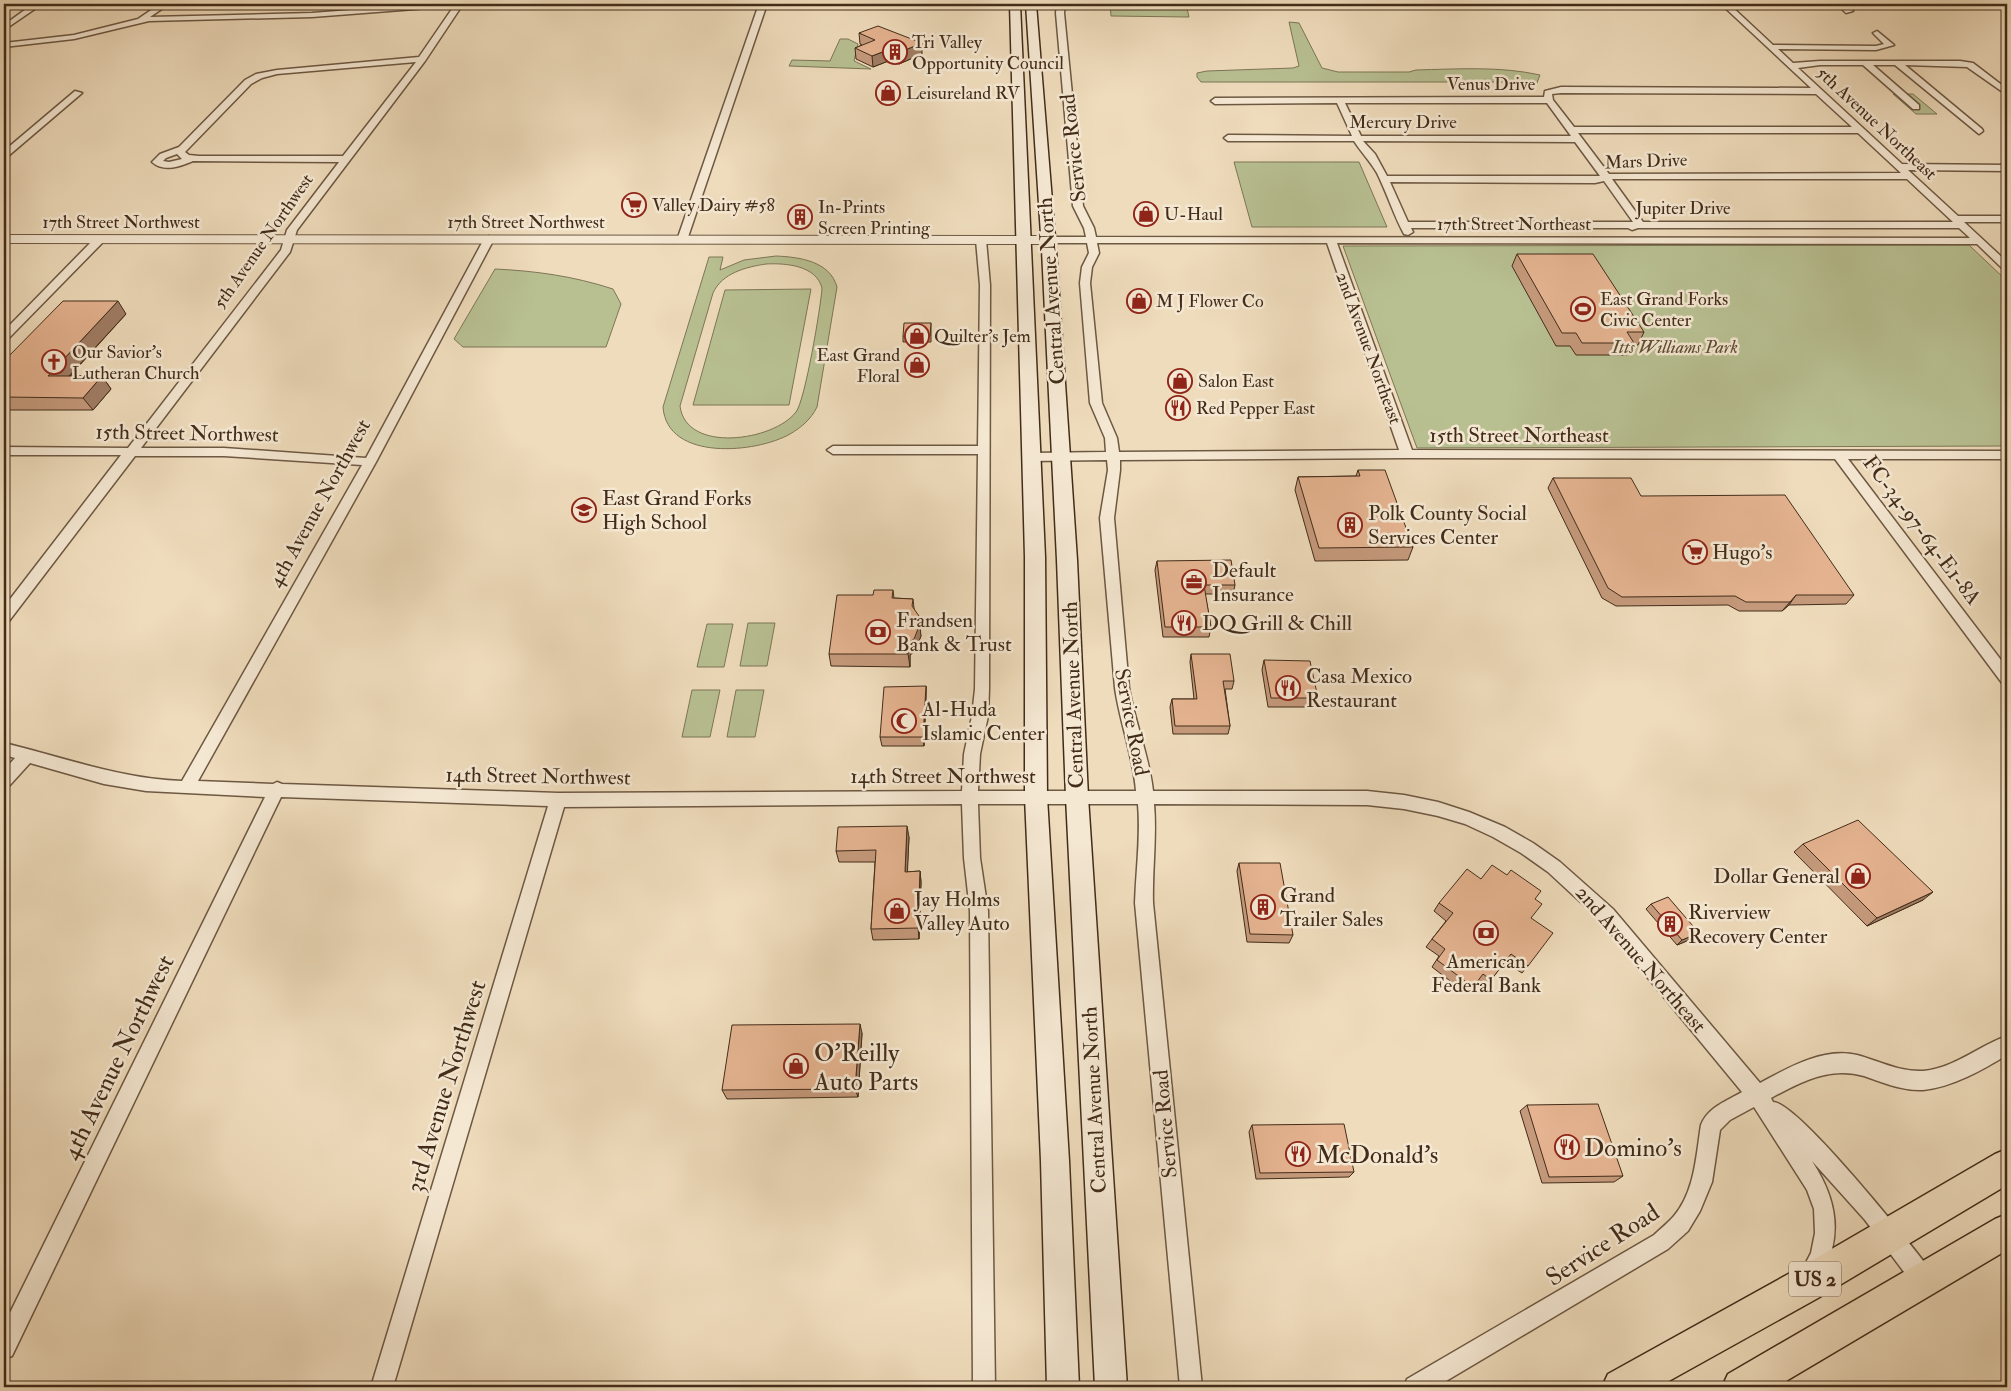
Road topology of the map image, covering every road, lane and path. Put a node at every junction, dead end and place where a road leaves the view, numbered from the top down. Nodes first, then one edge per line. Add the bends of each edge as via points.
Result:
1 (38, 4) edge
2 (165, 4) edge
3 (458, 4) edge
4 (763, 4) edge
5 (1015, 4) edge
6 (1031, 4) edge
7 (1061, 4) edge
8 (1725, 4) edge
9 (1841, 4) edge
10 (1849, 11) dead end
11 (4, 15) edge
12 (22, 15) junction
13 (138, 21) junction
14 (4, 28) edge
15 (1877, 33) dead end
16 (4, 45) edge
17 (1772, 48) junction
18 (422, 59) junction
19 (1865, 63) junction
20 (1897, 63) junction
21 (1792, 66) junction
22 (1819, 91) junction
23 (2007, 93) edge
24 (78, 94) dead end
25 (1549, 100) junction
26 (1215, 101) dead end
27 (1340, 101) junction
28 (1916, 107) dead end
29 (1861, 130) junction
30 (1979, 130) dead end
31 (1575, 135) junction
32 (1228, 138) dead end
33 (1357, 139) junction
34 (180, 150) junction
35 (4, 155) edge
36 (191, 159) junction
37 (347, 159) junction
38 (1900, 167) junction
39 (2007, 168) edge
40 (1910, 176) junction
41 (1605, 178) junction
42 (1384, 179) junction
43 (2007, 219) edge
44 (1959, 222) junction
45 (1404, 224) junction
46 (1639, 224) junction
47 (4, 239) edge
48 (100, 239) junction
49 (289, 239) junction
50 (489, 240) junction
51 (682, 240) junction
52 (981, 240) junction
53 (1023, 240) junction
54 (1048, 240) junction
55 (1091, 240) junction
56 (1412, 240) junction
57 (1614, 240) junction
58 (1331, 241) junction
59 (1979, 241) junction
60 (2007, 267) edge
61 (4, 337) edge
62 (833, 450) dead end
63 (983, 450) junction
64 (4, 451) edge
65 (130, 451) junction
66 (1407, 454) junction
67 (1839, 455) junction
68 (2007, 455) edge
69 (1061, 456) junction
70 (1113, 456) junction
71 (1031, 457) junction
72 (370, 462) junction
73 (4, 617) edge
74 (2007, 679) edge
75 (4, 749) edge
76 (28, 756) junction
77 (4, 780) edge
78 (187, 787) junction
79 (277, 789) junction
80 (1036, 797) junction
81 (1077, 797) junction
82 (1145, 797) junction
83 (970, 798) junction
84 (558, 800) junction
85 (2007, 1045) edge
86 (1758, 1096) junction
87 (2007, 1166) edge
88 (2007, 1232) edge
89 (1890, 1233) junction
90 (1924, 1280) junction
91 (1805, 1285) junction
92 (4, 1348) edge
93 (382, 1387) edge
94 (984, 1387) edge
95 (1063, 1387) edge
96 (1111, 1387) edge
97 (1191, 1387) edge
98 (1415, 1387) edge
99 (1621, 1387) edge
100 (1741, 1387) edge

1 - 12 street
2 - 13 street
3 - 13 street via 312,15
3 - 18 street, 5th Avenue Northwest
4 - 51 street
5 - 53 main road, Central Avenue North
6 - 54 main road, Central Avenue North
7 - 55 street, Service Road via 1078,206
8 - 17 street, 5th Avenue Northeast
9 - 10 street
11 - 12 street
12 - 14 street
13 - 16 street via 74,37
15 - 17 street via 1890,45 1876,48
17 - 21 street, 5th Avenue Northeast
18 - 34 street via 260,76 248,82
18 - 37 street, 5th Avenue Northwest
19 - 20 street
19 - 21 street
19 - 28 street
20 - 23 street via 1966,64
20 - 30 street
21 - 22 street, 5th Avenue Northeast
22 - 25 street, Venus Drive via 1561,90 1548,93
22 - 29 street, 5th Avenue Northeast
24 - 35 street
25 - 27 street, Venus Drive
25 - 31 street
26 - 27 street, Venus Drive
27 - 33 street
29 - 31 street, Mercury Drive
29 - 38 street, 5th Avenue Northeast
31 - 33 street, Mercury Drive
31 - 41 street
32 - 33 street, Mercury Drive
33 - 42 street
34 - 36 street via 181,155
34 - 36 street via 156,162 170,165
36 - 37 street
37 - 49 street, 5th Avenue Northwest via 292,230
38 - 39 street
38 - 40 street, 5th Avenue Northeast
40 - 41 street, Mars Drive
40 - 44 street, 5th Avenue Northeast
41 - 42 street, Mars Drive
41 - 46 street
42 - 45 street
43 - 44 street, Jupiter Drive
44 - 46 street, Jupiter Drive
44 - 59 street, 5th Avenue Northeast
45 - 46 street, Jupiter Drive
45 - 56 street
46 - 57 street via 1618,230
47 - 48 street, 17th Street Northwest
48 - 49 street, 17th Street Northwest
48 - 61 street
49 - 50 street, 17th Street Northwest
49 - 65 street, 5th Avenue Northwest via 281,256
50 - 51 street, 17th Street Northwest
50 - 72 street, 4th Avenue Northwest
51 - 52 street, 17th Street Northwest
52 - 53 street, 17th Street Northwest
52 - 63 street via 985,285
53 - 54 street, 17th Street Northwest
53 - 71 main road, Central Avenue North
54 - 55 street, 17th Street Northeast
54 - 69 main road, Central Avenue North
55 - 58 street, 17th Street Northeast
55 - 70 street, Service Road via 1094,253 1087,267 1085,283 1096,402 1111,438
56 - 57 street, 17th Street Northeast
56 - 58 street, 17th Street Northeast
57 - 59 street, 17th Street Northeast
58 - 66 street, 2nd Avenue Northeast
59 - 60 street, 5th Avenue Northeast
62 - 63 street
63 - 83 street via 982,689 972,754
64 - 65 street, 15th Street Northwest
65 - 72 street, 15th Street Northwest via 270,454
65 - 73 street, 5th Avenue Northwest
66 - 67 street, 15th Street Northeast
66 - 70 street, 15th Street Northeast
67 - 68 street, 15th Street Northeast
67 - 74 street, FC-34-97-64-E1-8A
69 - 70 street, 15th Street Northeast
69 - 71 street, 15th Street Northeast
69 - 81 main road, Central Avenue North
70 - 82 street, Service Road via 1107,518 1122,688 1126,714 1142,766
71 - 80 main road, Central Avenue North via 1035,557
72 - 78 street, 4th Avenue Northwest
75 - 76 street, 14th Street Northwest
76 - 77 street
76 - 78 street, 14th Street Northwest via 123,782
78 - 79 street, 14th Street Northwest
79 - 84 street, 14th Street Northwest
79 - 92 street, 4th Avenue Northwest
80 - 81 street, 14th Street Northwest
80 - 83 street, 14th Street Northwest
80 - 95 main road, Central Avenue North
81 - 82 street, 14th Street Northwest
81 - 96 main road, Central Avenue North
82 - 86 street, 2nd Avenue Northeast via 1367,798 1401,801 1478,821 1549,862 1583,890
82 - 97 street, Service Road via 1148,825 1144,903
83 - 84 street, 14th Street Northwest
83 - 94 street via 972,862 979,911
84 - 93 street, 3rd Avenue Northwest
85 - 86 street, Service Road via 1951,1075 1924,1082 1899,1079 1837,1062 1815,1066
86 - 89 street, 2nd Avenue Northeast via 1810,1143
86 - 91 street, 2nd Avenue Northeast via 1815,1184 1824,1209 1825,1233 1821,1256
86 - 98 street, Service Road via 1723,1113 1711,1125 1702,1182 1693,1204 1681,1224 1661,1242
87 - 89 highway, US 2
88 - 90 highway, US 2
89 - 90 street, 2nd Avenue Northeast
89 - 91 highway, US 2
90 - 100 highway, US 2
91 - 99 highway, US 2

